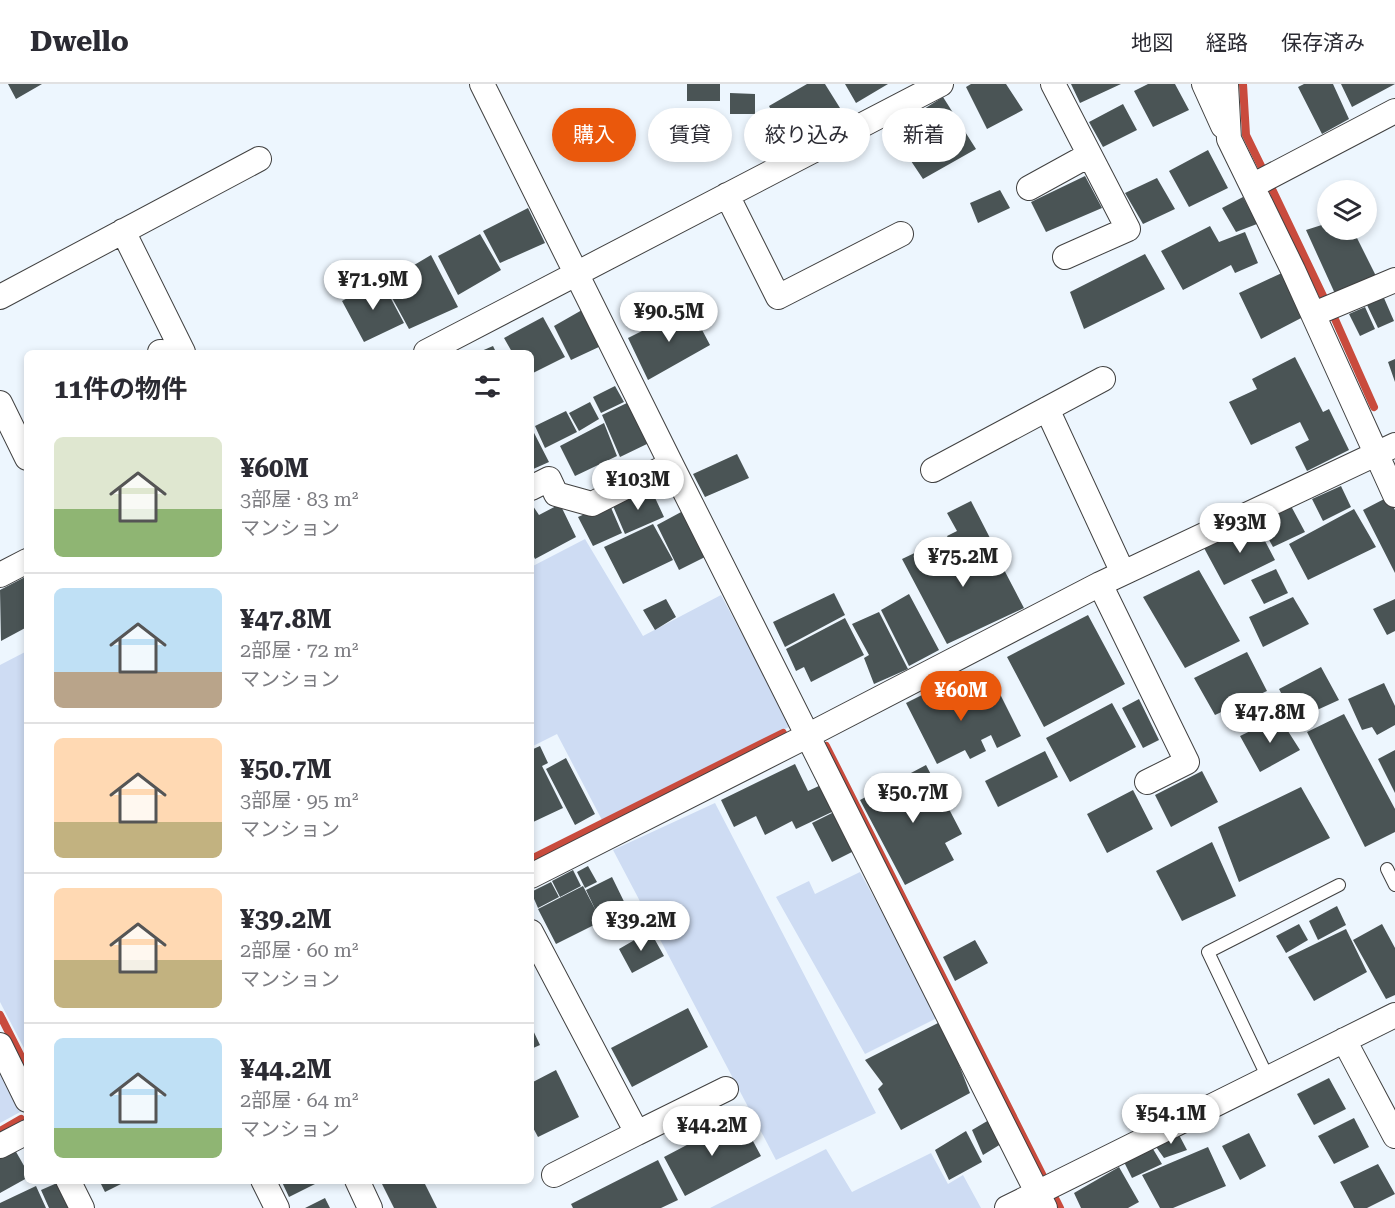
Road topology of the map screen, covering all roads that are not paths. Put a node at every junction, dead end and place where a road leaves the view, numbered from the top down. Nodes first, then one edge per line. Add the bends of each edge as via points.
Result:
1 (482, 84) edge
2 (941, 84) edge
3 (1053, 84) edge
4 (1204, 84) edge
5 (1226, 84) edge
6 (1395, 111) edge
7 (1229, 139) junction
8 (1089, 155) junction
9 (260, 159) dead end
10 (1252, 186) junction
11 (1029, 188) dead end
12 (727, 195) junction
13 (123, 231) junction
14 (901, 234) dead end
15 (1065, 257) dead end
16 (576, 274) junction
17 (1395, 280) edge
18 (0, 297) edge
19 (1314, 314) junction
20 (182, 350) edge
21 (430, 350) edge
22 (1103, 379) dead end
23 (0, 404) edge
24 (1047, 409) junction
25 (20, 428) edge
26 (24, 445) edge
27 (1385, 449) edge
28 (671, 464) junction
29 (933, 470) dead end
30 (534, 486) edge
31 (1395, 495) edge
32 (24, 563) edge
33 (1124, 573) junction
34 (0, 575) edge
35 (1100, 585) junction
36 (807, 736) junction
37 (1147, 782) dead end
38 (1387, 869) dead end
39 (534, 874) edge
40 (1339, 885) dead end
41 (1395, 885) edge
42 (534, 938) edge
43 (1395, 1015) edge
44 (1344, 1040) junction
45 (0, 1045) edge
46 (1268, 1078) junction
47 (726, 1089) dead end
48 (24, 1094) edge
49 (637, 1133) junction
50 (24, 1134) edge
51 (1395, 1136) edge
52 (0, 1146) edge
53 (555, 1175) dead end
54 (70, 1184) edge
55 (265, 1184) edge
56 (359, 1184) edge
57 (1041, 1200) edge
58 (82, 1208) edge
59 (277, 1208) edge
60 (370, 1208) edge
61 (1007, 1208) edge

1 - 16 street
2 - 12 street
3 - 8 street
4 - 7 street
5 - 7 street
6 - 10 street
7 - 10 street
8 - 11 street
8 - 15 street via 1128,229
9 - 13 street
10 - 19 street
12 - 14 street via 778,297
12 - 16 street
13 - 18 street
13 - 20 street
16 - 21 street
16 - 28 street
17 - 19 street
19 - 27 street
22 - 24 street
23 - 25 street
24 - 29 street
24 - 33 street
25 - 26 street
27 - 31 street
27 - 33 street
28 - 30 street via 592,504 556,494 549,478
28 - 36 street
32 - 34 street
33 - 35 street
35 - 36 street
35 - 37 street via 1187,762
36 - 39 street
36 - 57 street
38 - 41 lane
40 - 46 lane via 1208,952
42 - 49 street
43 - 44 street
44 - 46 street
44 - 51 street
45 - 48 street
46 - 57 street
47 - 49 street
49 - 53 street
50 - 52 street
54 - 58 street
55 - 59 street
56 - 60 street
57 - 61 street

